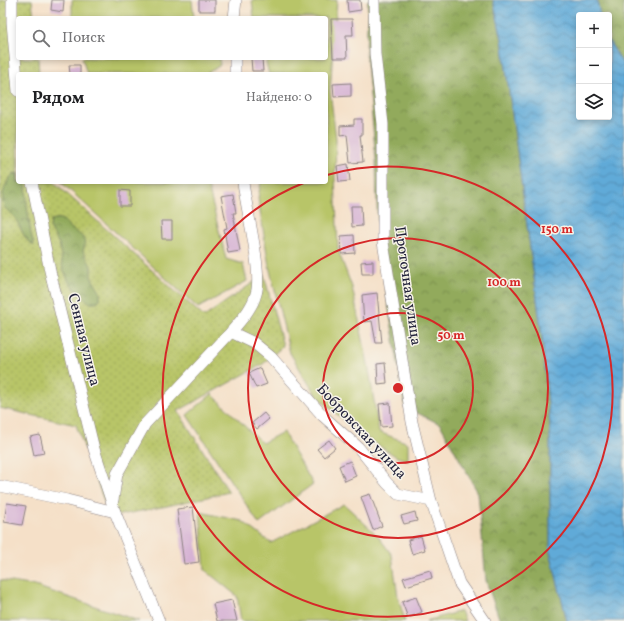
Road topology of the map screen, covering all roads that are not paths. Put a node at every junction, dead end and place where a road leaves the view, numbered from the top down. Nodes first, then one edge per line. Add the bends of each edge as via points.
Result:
1 (12, 0) edge
2 (236, 0) edge
3 (374, 0) edge
4 (234, 16) edge
5 (235, 60) edge
6 (17, 72) edge
7 (235, 72) edge
8 (32, 184) edge
9 (243, 184) edge
10 (231, 332) junction
11 (0, 486) edge
12 (431, 501) junction
13 (114, 507) junction
14 (159, 621) edge
15 (484, 621) edge

1 - 6 street
2 - 4 street
3 - 12 street, Проточная улица via 375,54 383,124 383,242 412,422
5 - 7 street
8 - 13 street, Сенная улица via 50,271 94,448
9 - 10 street via 257,270 257,294 244,317
10 - 12 street, Бобровская улица via 254,343 280,366 323,416 358,447 386,483 398,494
10 - 13 street via 145,424 117,474
11 - 13 street
12 - 15 street via 459,583
13 - 14 street, Сенная улица

